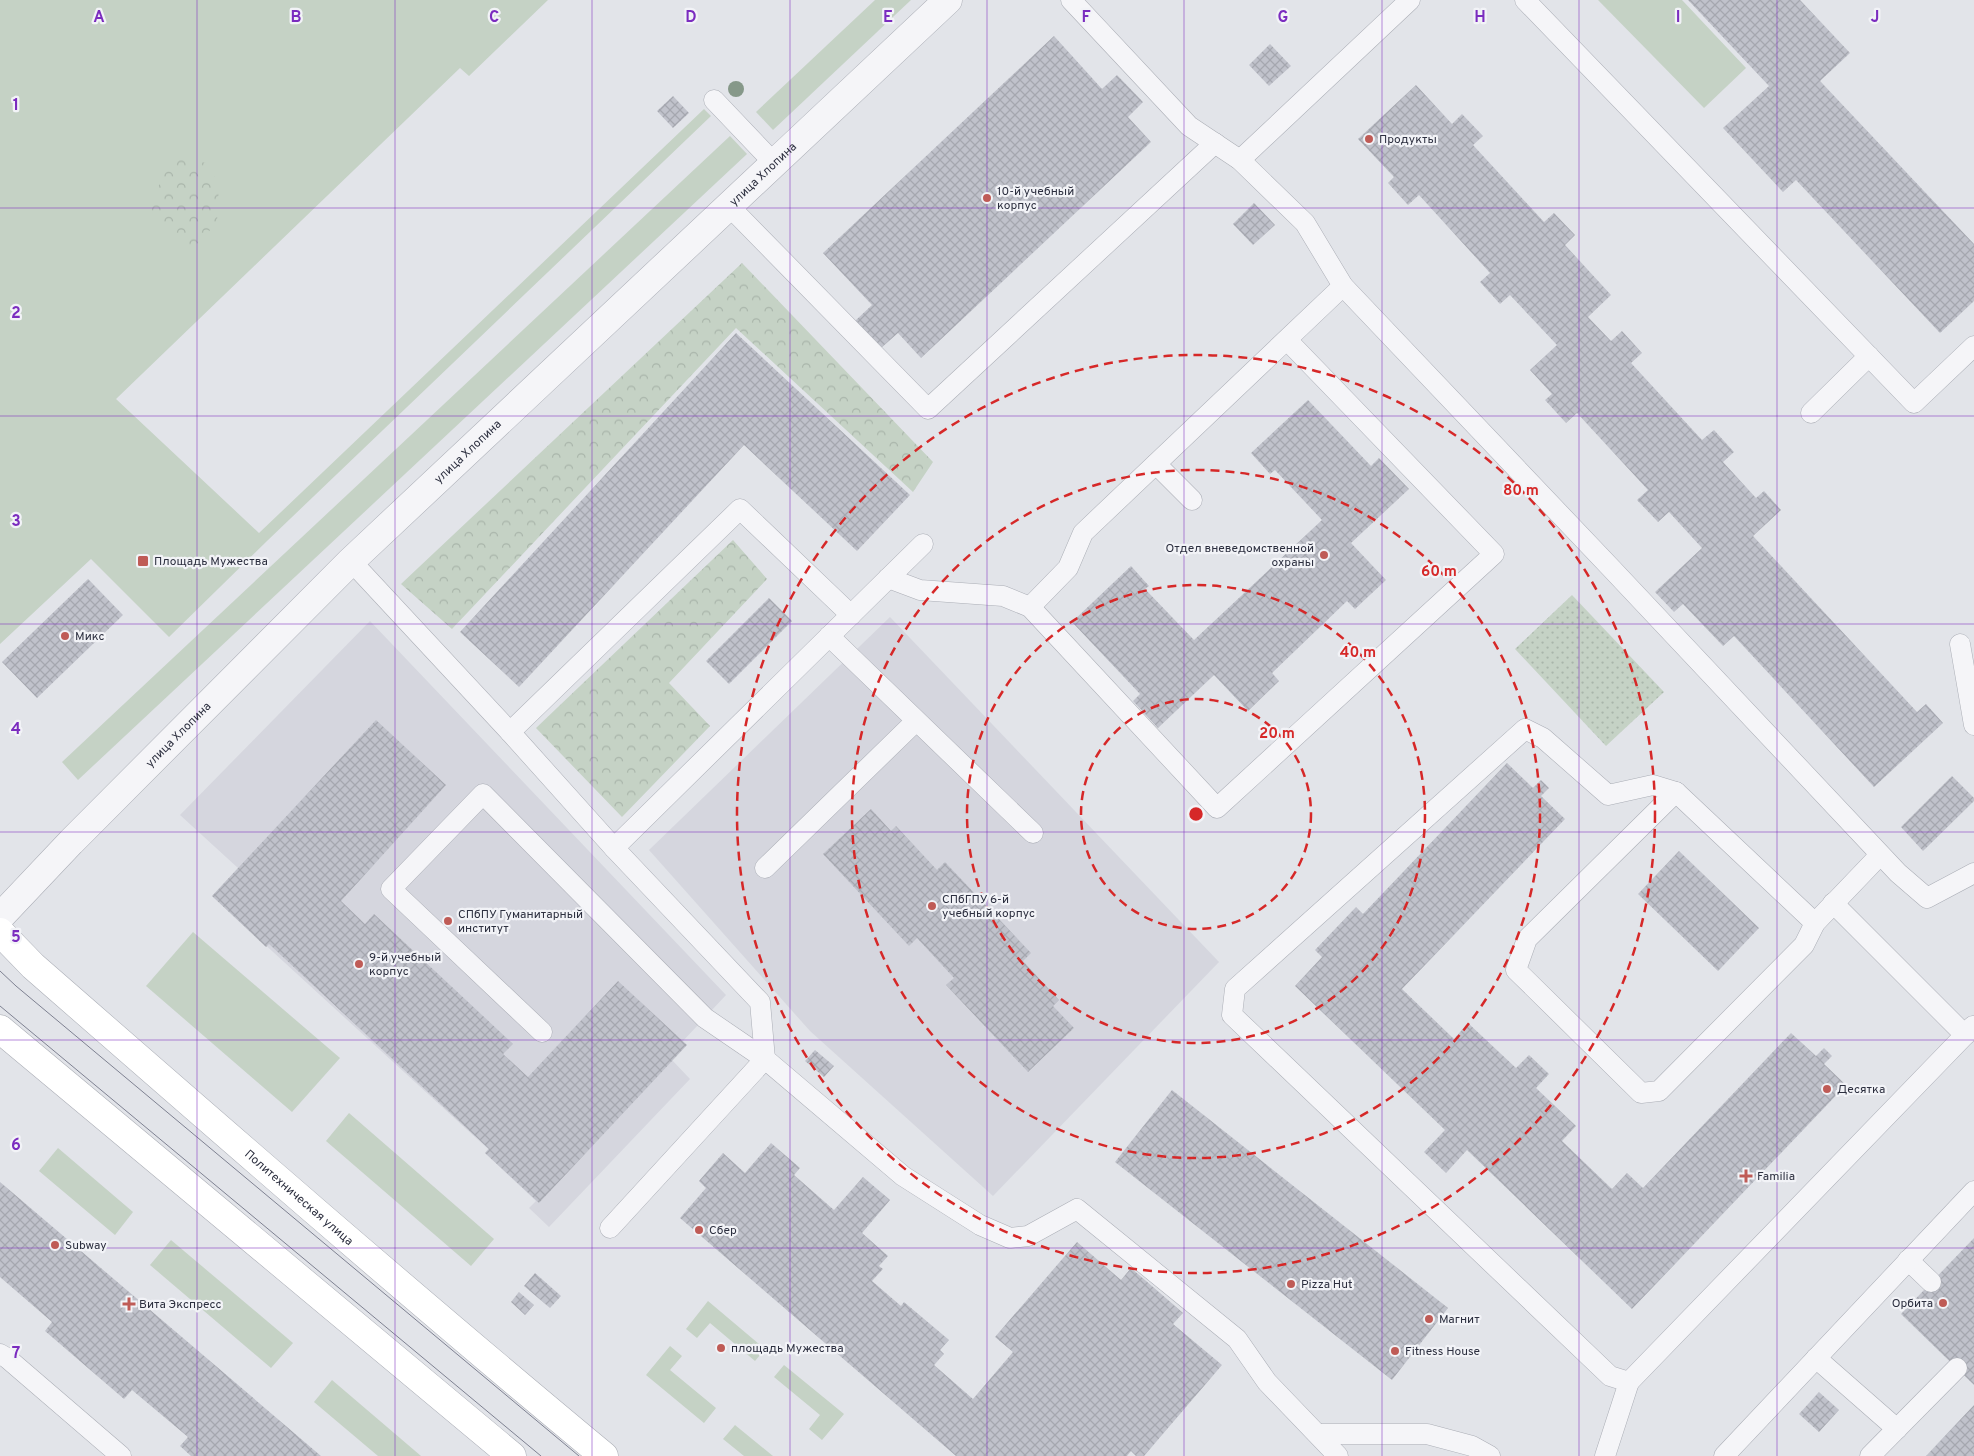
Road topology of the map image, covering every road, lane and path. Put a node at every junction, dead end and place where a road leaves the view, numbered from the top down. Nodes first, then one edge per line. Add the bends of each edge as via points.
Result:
1 (948, 0) edge
2 (1071, 0) edge
3 (1410, 0) edge
4 (1525, 0) edge
5 (714, 100) dead end
6 (1215, 143) junction
7 (1240, 160) junction
8 (774, 163) junction
9 (729, 206) junction
10 (1343, 286) junction
11 (1286, 340) junction
12 (1974, 346) edge
13 (1869, 356) junction
14 (1811, 413) dead end
15 (1156, 464) junction
16 (1192, 500) dead end
17 (923, 544) dead end
18 (351, 561) junction
19 (888, 578) junction
20 (1030, 607) junction
21 (850, 616) junction
22 (829, 636) junction
23 (1960, 644) dead end
24 (916, 721) junction
25 (1974, 725) edge
26 (510, 732) junction
27 (1676, 792) junction
28 (1033, 834) dead end
29 (614, 848) junction
30 (1880, 855) junction
31 (765, 868) dead end
32 (1974, 873) edge
33 (1833, 903) junction
34 (0, 917) edge
35 (1815, 923) junction
36 (0, 932) edge
37 (0, 1029) edge
38 (1969, 1030) edge
39 (542, 1032) dead end
40 (765, 1059) junction
41 (1974, 1191) edge
42 (610, 1228) dead end
43 (1908, 1260) junction
44 (1931, 1282) dead end
45 (0, 1354) edge
46 (1816, 1358) junction
47 (1957, 1368) dead end
48 (1629, 1382) junction
49 (1897, 1429) junction
50 (1318, 1434) junction
51 (121, 1456) edge
52 (512, 1456) edge
53 (604, 1456) edge
54 (1338, 1456) edge
55 (1490, 1456) edge
56 (1605, 1456) edge
57 (1724, 1456) edge
58 (1870, 1456) edge

1 - 8 street, улица Хлопина
2 - 6 lane via 1189,126
3 - 7 lane
4 - 13 lane
5 - 8 lane
6 - 7 lane
6 - 9 lane via 928,409
7 - 10 lane via 1305,223
8 - 9 street, улица Хлопина
9 - 18 street, улица Хлопина
10 - 11 lane
10 - 30 lane
11 - 15 lane
11 - 20 lane via 1494,554 1216,808
12 - 13 lane via 1914,403
13 - 14 lane
15 - 16 lane
15 - 20 lane via 1083,533 1068,568
17 - 19 lane
18 - 26 lane
18 - 34 street, улица Хлопина
19 - 20 lane via 920,590 1003,596
19 - 21 lane
21 - 22 lane
21 - 26 lane via 740,509
22 - 24 lane
22 - 29 lane
23 - 25 lane
24 - 28 lane
24 - 31 lane
26 - 29 lane
27 - 35 lane
27 - 35 lane via 1527,940 1516,970 1641,1092 1659,1091 1804,945
27 - 48 lane via 1654,785 1608,795 1543,738 1525,729 1235,989 1232,1015 1610,1376
29 - 40 lane via 760,1002
30 - 32 lane via 1927,898
30 - 33 lane
33 - 35 lane
33 - 38 lane
36 - 53 main road, Политехническая улица via 33,966 229,1137
37 - 52 main road
38 - 48 lane
39 - 40 lane via 392,889 483,794 706,1018
40 - 42 lane
40 - 50 lane via 903,1176 980,1225 1010,1238 1028,1236 1077,1209 1237,1339 1267,1382
41 - 43 lane
43 - 44 lane
43 - 46 lane
45 - 51 lane
46 - 49 lane
46 - 57 lane
47 - 49 lane
48 - 56 lane
49 - 58 lane
50 - 54 lane
50 - 55 lane via 1426,1434 1472,1446

